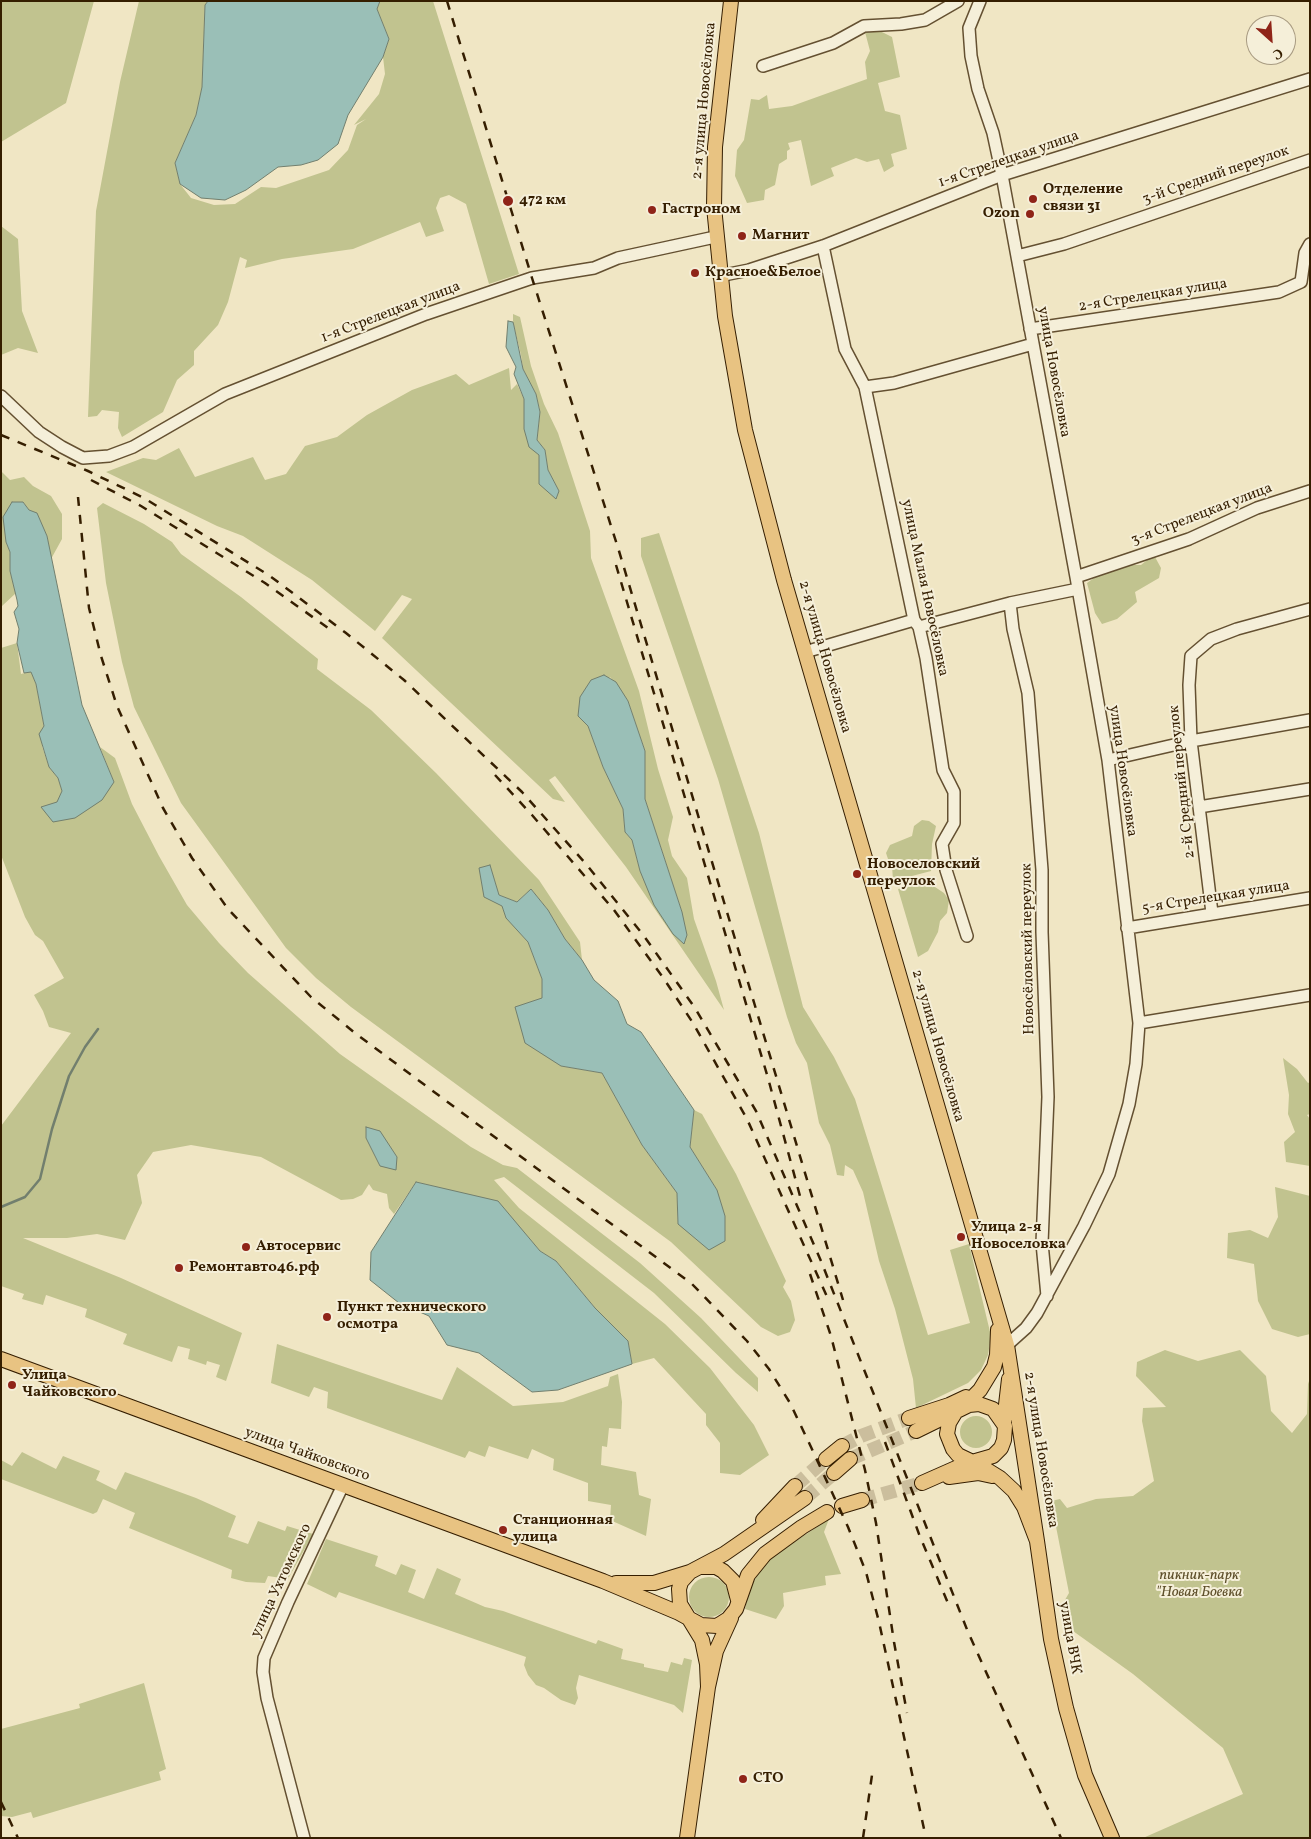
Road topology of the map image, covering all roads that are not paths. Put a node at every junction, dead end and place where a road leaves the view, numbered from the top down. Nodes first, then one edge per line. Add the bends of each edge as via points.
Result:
1 (731, 1) edge
2 (958, 1) edge
3 (980, 1) edge
4 (763, 66) dead end
5 (1310, 79) edge
6 (1310, 160) edge
7 (1002, 175) junction
8 (715, 237) junction
9 (1310, 244) edge
10 (823, 246) junction
11 (1017, 256) junction
12 (720, 276) junction
13 (1030, 330) junction
14 (1033, 344) junction
15 (865, 387) junction
16 (1, 396) edge
17 (1310, 492) edge
18 (1077, 583) junction
19 (1010, 602) junction
20 (1310, 609) edge
21 (916, 624) junction
22 (805, 652) junction
23 (1310, 720) edge
24 (1191, 741) junction
25 (1108, 760) junction
26 (1310, 789) edge
27 (1200, 807) junction
28 (1310, 898) edge
29 (1212, 913) junction
30 (1127, 928) junction
31 (967, 936) dead end
32 (1310, 995) edge
33 (1139, 1023) junction
34 (1047, 1296) junction
35 (995, 1307) junction
36 (1007, 1345) junction
37 (1, 1359) edge
38 (1011, 1364) junction
39 (989, 1376) junction
40 (958, 1410) junction
41 (909, 1418) tunnel mouth
42 (1005, 1424) junction
43 (916, 1431) tunnel mouth
44 (842, 1446) tunnel mouth
45 (826, 1459) tunnel mouth
46 (850, 1459) tunnel mouth
47 (974, 1462) junction
48 (1026, 1463) junction
49 (834, 1474) tunnel mouth
50 (1000, 1478) junction
51 (343, 1486) junction
52 (795, 1486) tunnel mouth
53 (805, 1498) tunnel mouth
54 (862, 1500) tunnel mouth
55 (842, 1506) dead end
56 (827, 1512) dead end
57 (1037, 1541) junction
58 (739, 1543) junction
59 (694, 1570) junction
60 (602, 1581) junction
61 (735, 1610) junction
62 (689, 1620) junction
63 (708, 1687) junction
64 (304, 1838) edge
65 (687, 1838) edge
66 (1112, 1838) edge

1 - 8 main road, 2-я улица Новосёловка via 715,147
2 - 4 street via 925,20 864,26 833,43
3 - 7 street, улица Новосёловка via 970,28 971,56
5 - 7 street, 1-я Стрелецкая улица
6 - 11 street, 3-й Средний переулок via 1064,244
7 - 10 street, 1-я Стрелецкая улица
7 - 11 street, улица Новосёловка
8 - 12 main road, 2-я улица Новосёловка
8 - 16 street, 1-я Стрелецкая улица via 618,258 594,268 537,276 426,314 225,394 133,447 109,456 83,458 62,447 39,432
9 - 13 street, 2-я Стрелецкая улица via 1305,253 1301,282 1279,292
10 - 12 street, 1-я Стрелецкая улица
10 - 15 street, улица Малая Новосёловка via 845,349
11 - 13 street, улица Новосёловка
12 - 22 main road, 2-я улица Новосёловка via 746,430
13 - 14 street, улица Новосёловка
14 - 15 street via 894,383
14 - 18 street, улица Новосёловка
15 - 21 street, улица Малая Новосёловка
17 - 18 street, 3-я Стрелецкая улица via 1257,508
18 - 19 street, 3-я Стрелецкая улица
18 - 25 street, улица Новосёловка
19 - 21 street, 3-я Стрелецкая улица
19 - 34 street, Новосёловский переулок via 1028,693 1042,870 1048,1097 1042,1243
20 - 24 street, 2-й Средний переулок via 1211,639 1191,656
21 - 22 street, 3-я Стрелецкая улица
21 - 31 street, улица Малая Новосёловка via 943,770 954,792 954,823 942,844 946,870
22 - 35 main road, 2-я улица Новосёловка
23 - 24 street
24 - 25 street
24 - 27 street, 2-й Средний переулок
25 - 30 street, улица Новосёловка
26 - 27 street
27 - 29 street, 2-й Средний переулок
28 - 29 street, 5-я Стрелецкая улица
29 - 30 street, 5-я Стрелецкая улица
30 - 33 street, улица Новосёловка
32 - 33 street
33 - 34 street, улица Новосёловка via 1129,1104 1115,1157
34 - 36 street, улица Новосёловка via 1026,1328
35 - 36 main road, 2-я улица Новосёловка
35 - 39 main road, 2-я улица Новосёловка via 998,1342 994,1367
36 - 38 main road, 2-я улица Новосёловка
37 - 51 main road, улица Чайковского
38 - 42 main road, 2-я улица Новосёловка
38 - 48 main road, 2-я улица Новосёловка
39 - 40 main road, 2-я улица Новосёловка via 980,1390
39 - 41 main road via 964,1398
40 - 42 main road via 969,1405 987,1406
40 - 43 main road
40 - 47 main road via 949,1423 949,1442 958,1455
42 - 47 main road via 1001,1448 993,1456
42 - 48 main road
44 - 45 main road
46 - 49 main road
47 - 50 main road, улица ВЧК
47 - 50 main road via 922,1483 967,1473
48 - 57 main road, 2-я улица Новосёловка
50 - 57 main road, улица ВЧК via 1019,1498
51 - 60 main road, улица Чайковского
51 - 64 street, улица Ухтомского via 264,1658 263,1679 267,1698
52 - 58 main road
53 - 58 main road
54 - 55 main road
56 - 61 main road via 765,1554 748,1575
57 - 66 main road, улица ВЧК via 1066,1708 1085,1775
58 - 59 main road
59 - 60 main road, улица Чайковского via 654,1584
59 - 61 main road via 708,1566 729,1576 736,1589
59 - 62 main road via 681,1582 678,1597
60 - 62 main road, улица Чайковского
61 - 62 main road via 717,1626 702,1626
61 - 63 main road via 716,1651
62 - 63 main road via 704,1646
63 - 65 main road

